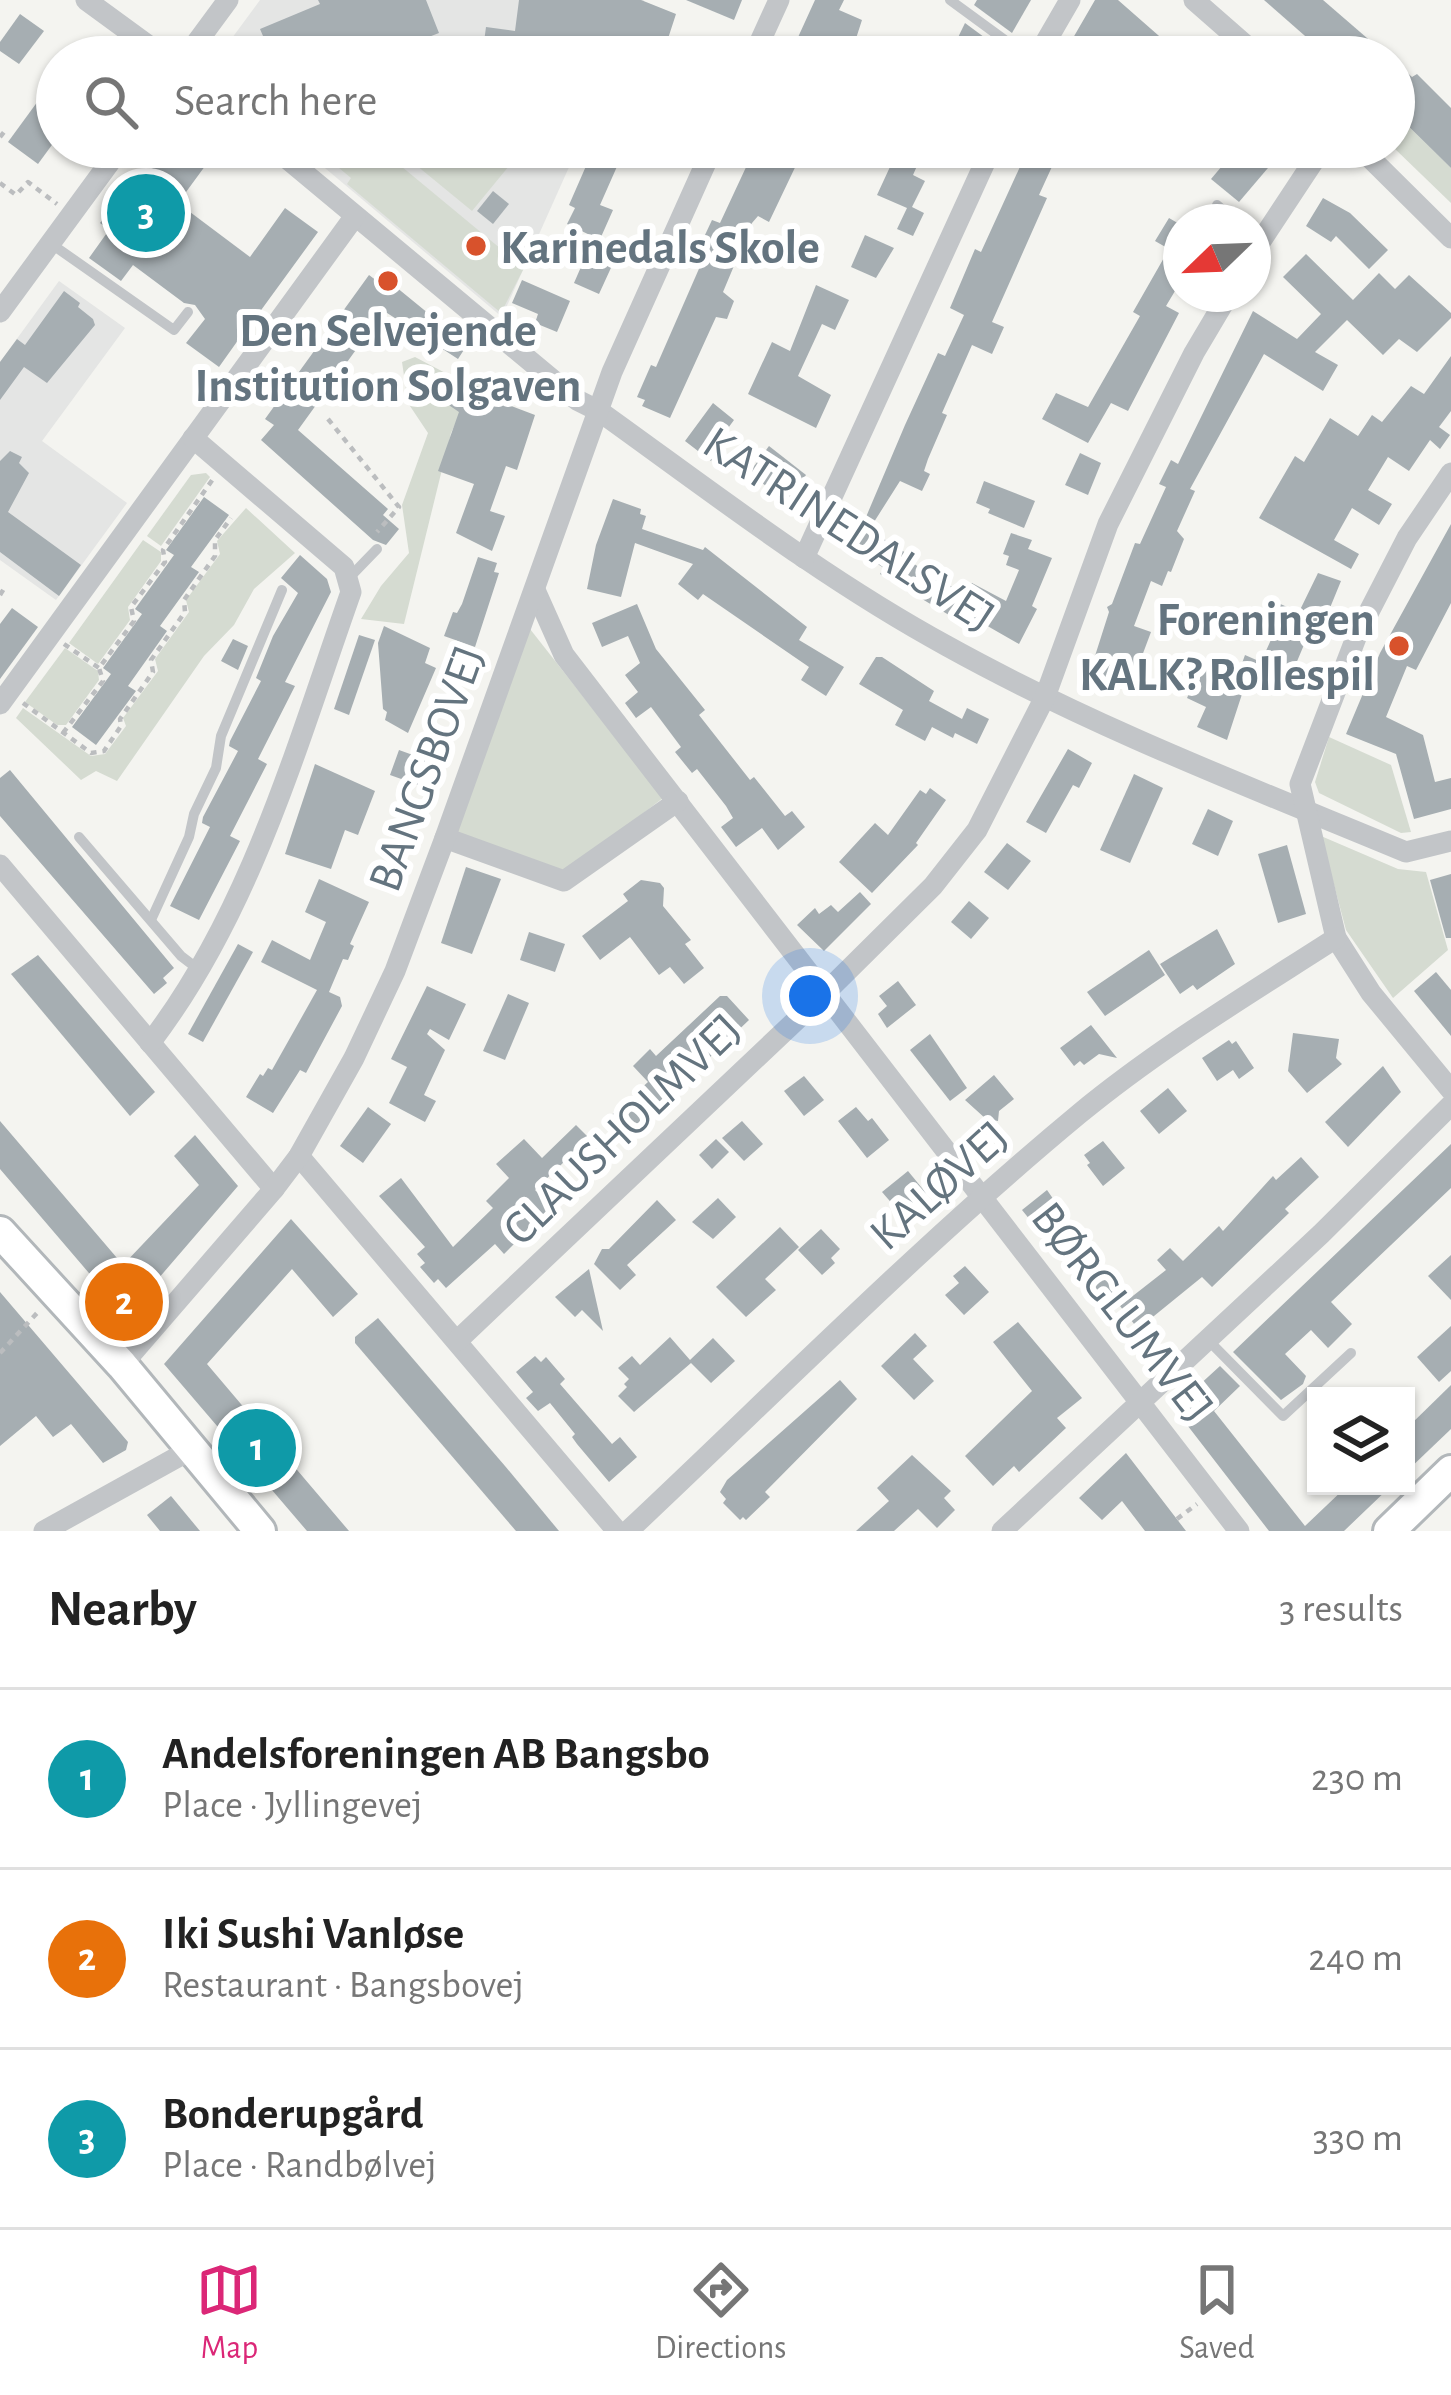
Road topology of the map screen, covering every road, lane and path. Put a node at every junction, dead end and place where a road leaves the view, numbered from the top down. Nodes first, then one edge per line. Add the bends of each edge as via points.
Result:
1 (86, 0) edge
2 (228, 0) edge
3 (779, 0) edge
4 (950, 0) edge
5 (1070, 0) edge
6 (1194, 0) edge
7 (135, 36) edge
8 (201, 36) edge
9 (763, 36) edge
10 (999, 36) edge
11 (1049, 36) edge
12 (1235, 36) edge
13 (106, 168) edge
14 (298, 168) edge
15 (704, 168) edge
16 (982, 168) edge
17 (1308, 168) edge
18 (1380, 168) edge
19 (0, 184) edge
20 (72, 214) junction
21 (355, 216) junction
22 (1271, 221) edge
23 (1451, 238) edge
24 (50, 243) junction
25 (0, 312) edge
26 (188, 312) dead end
27 (1218, 312) edge
28 (599, 411) junction
29 (328, 419) dead end
30 (193, 438) junction
31 (224, 464) junction
32 (1451, 472) edge
33 (231, 518) dead end
34 (377, 549) joint
35 (804, 558) junction
36 (347, 580) junction
37 (5, 587) dead end
38 (282, 590) dead end
39 (535, 590) junction
40 (0, 595) edge
41 (48, 633) junction
42 (99, 668) junction
43 (1045, 697) junction
44 (4, 698) edge
45 (63, 733) junction
46 (678, 800) junction
47 (1306, 810) junction
48 (80, 836) dead end
49 (445, 838) junction
50 (1451, 841) edge
51 (0, 865) edge
52 (151, 920) junction
53 (1336, 938) junction
54 (198, 969) junction
55 (826, 992) junction
56 (150, 1042) junction
57 (1451, 1090) edge
58 (1451, 1105) edge
59 (298, 1156) junction
60 (274, 1189) junction
61 (983, 1197) junction
62 (0, 1232) edge
63 (54, 1295) junction
64 (1207, 1339) junction
65 (457, 1341) junction
66 (0, 1353) edge
67 (1351, 1353) dead end
68 (122, 1365) junction
69 (1141, 1400) junction
70 (192, 1448) junction
71 (1451, 1471) edge
72 (44, 1531) edge
73 (260, 1531) edge
74 (617, 1531) edge
75 (628, 1531) edge
76 (1002, 1531) edge
77 (1240, 1531) edge
78 (1389, 1531) edge

1 - 7 street
2 - 8 street
3 - 9 street
4 - 10 lane
5 - 11 street
6 - 12 street
13 - 20 street
14 - 21 street, KATRINEDALSVEJ
15 - 28 street, BANGSBOVEJ
16 - 35 street
17 - 22 street
18 - 23 street
19 - 20 path via 16,195 28,182
20 - 24 street
21 - 28 street, KATRINEDALSVEJ
21 - 30 street
24 - 25 street
24 - 26 lane via 174,330
27 - 43 street, CLAUSHOLMVEJ via 1108,524
28 - 35 street, KATRINEDALSVEJ
28 - 39 street, BANGSBOVEJ
29 - 34 path via 400,507 369,541
30 - 31 street
30 - 41 street
31 - 36 street via 344,567
31 - 42 path via 163,550 165,562 131,608 134,621
32 - 47 street via 1357,635 1300,784
33 - 45 path via 104,751 91,753
34 - 36 lane
35 - 43 street, KATRINEDALSVEJ
36 - 54 street via 351,592 252,869
37 - 40 path
38 - 52 lane
39 - 46 street, BØRGLUMVEJ via 564,655
39 - 49 street, BANGSBOVEJ
41 - 42 path
41 - 44 street
42 - 45 path via 103,681
43 - 47 street, KATRINEDALSVEJ
43 - 55 street, CLAUSHOLMVEJ via 976,830 933,886
44 - 45 path
46 - 49 street via 564,881
46 - 55 street, BØRGLUMVEJ
47 - 50 street, KATRINEDALSVEJ via 1406,852
47 - 53 street
48 - 52 lane
49 - 59 street, BANGSBOVEJ via 385,992
51 - 56 street
52 - 54 lane
53 - 57 street
53 - 61 street, KALØVEJ via 1184,1036
54 - 56 street
55 - 61 street, BØRGLUMVEJ
55 - 65 street, CLAUSHOLMVEJ
56 - 60 street
58 - 64 street
59 - 60 street, BANGSBOVEJ
59 - 65 street
60 - 68 street, BANGSBOVEJ
61 - 69 street, BØRGLUMVEJ
61 - 75 street, KALØVEJ
62 - 63 street
63 - 66 path
63 - 68 street
64 - 67 lane via 1283,1416
64 - 69 street
65 - 74 street
68 - 70 street
69 - 76 street
69 - 77 street, BØRGLUMVEJ
70 - 72 street
70 - 73 street
71 - 78 street

